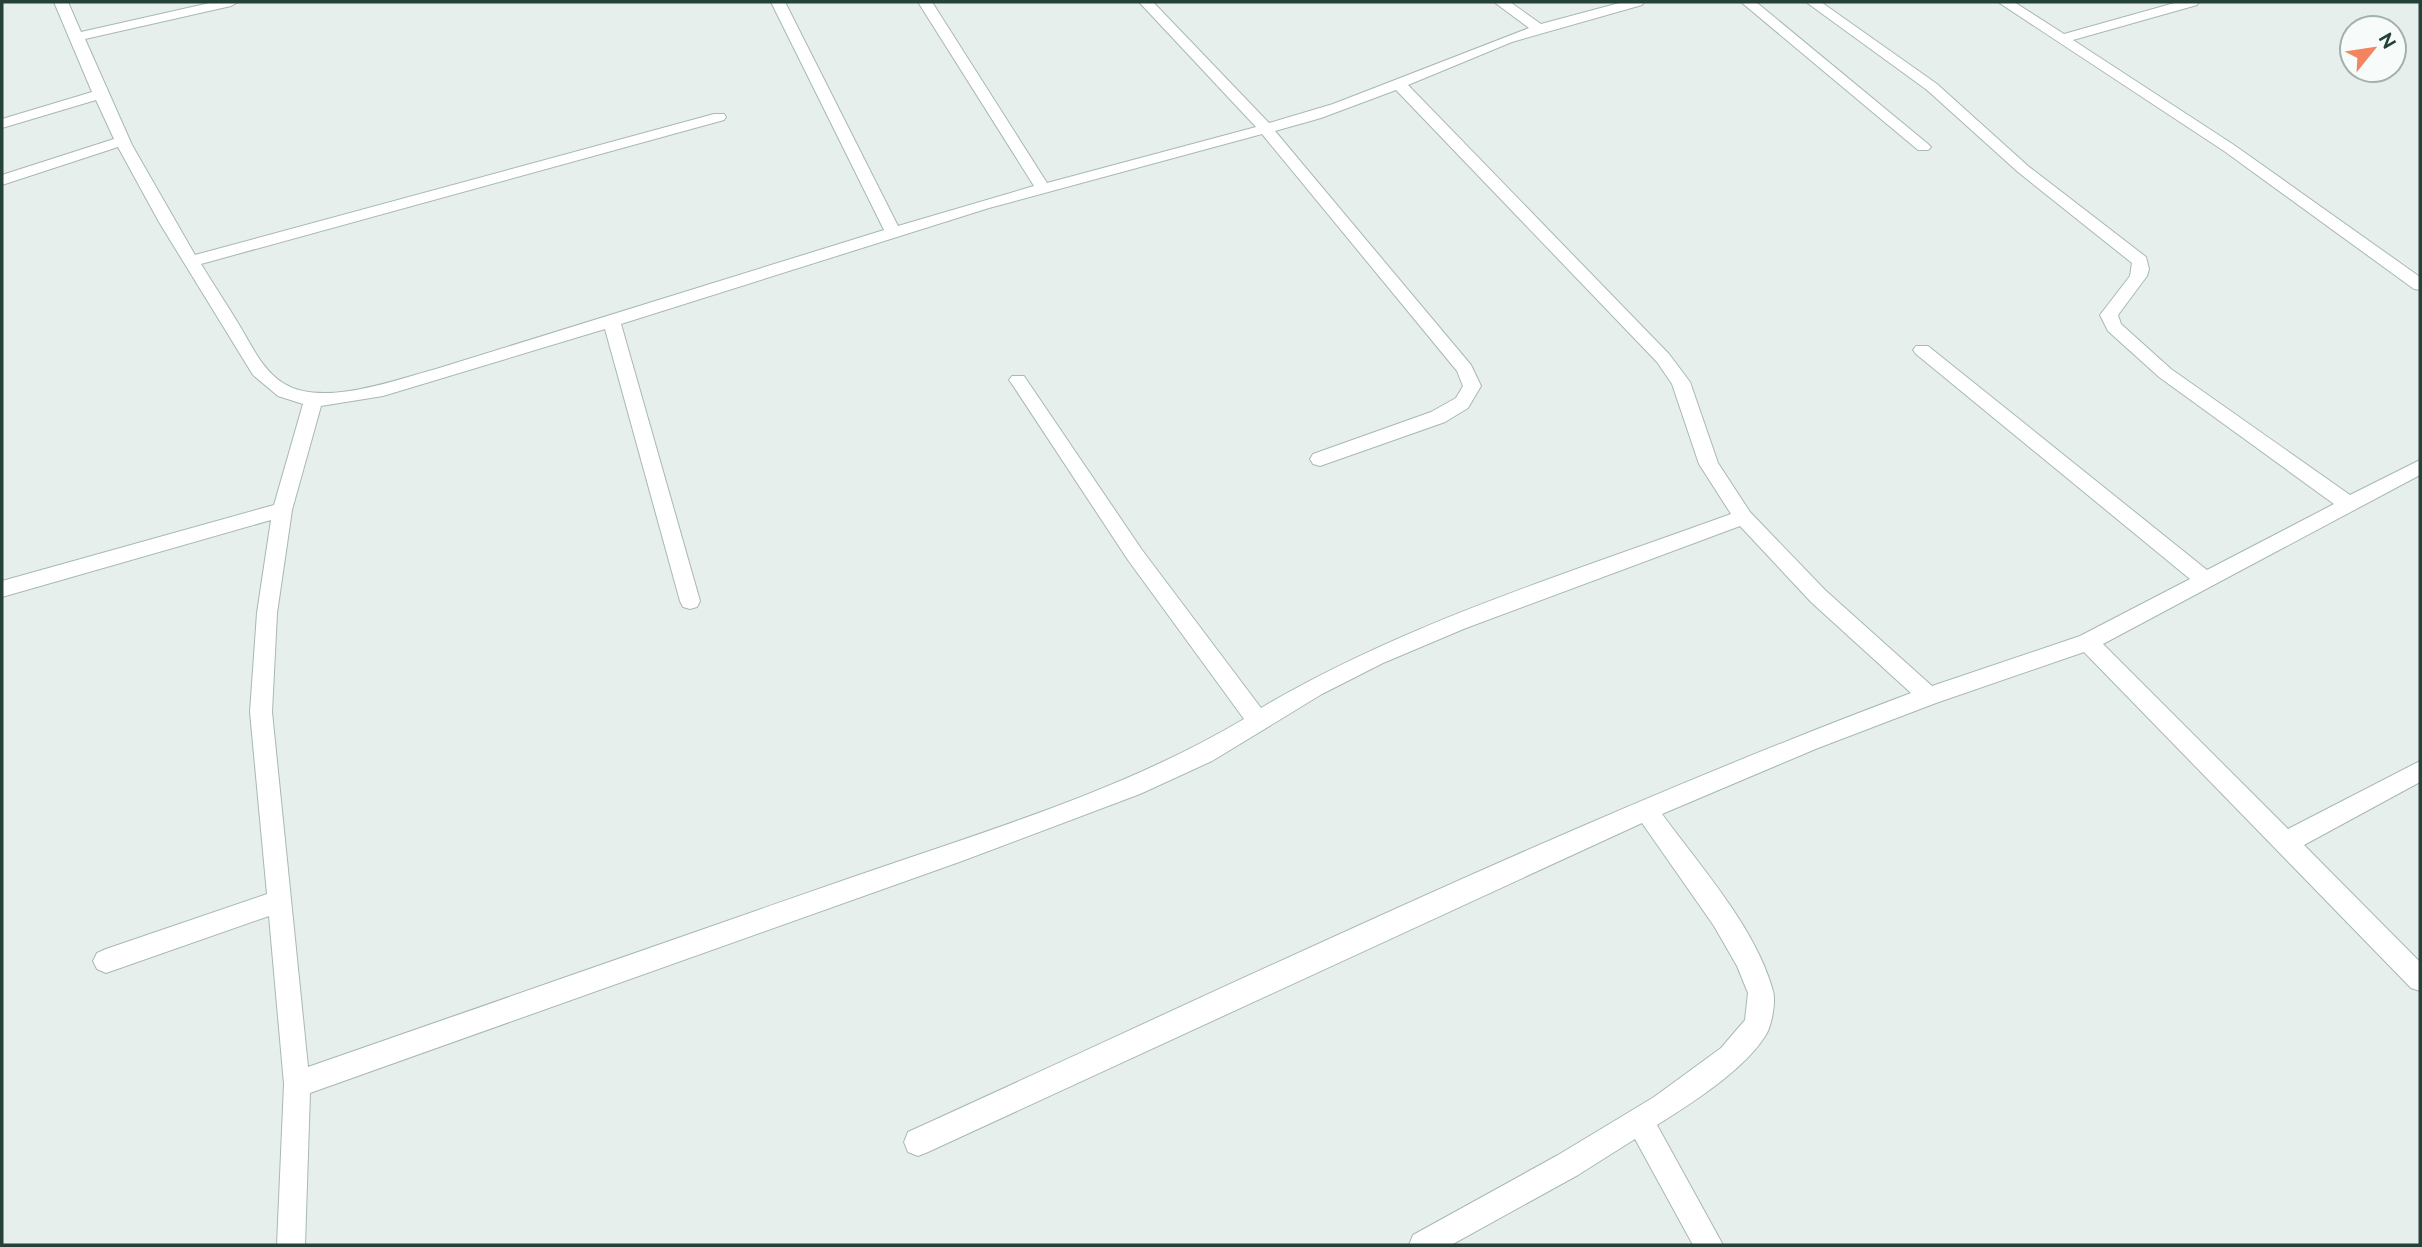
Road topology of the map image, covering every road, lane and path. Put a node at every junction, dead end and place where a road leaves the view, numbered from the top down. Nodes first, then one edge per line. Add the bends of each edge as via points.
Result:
1 (61, 2) edge
2 (231, 2) edge
3 (778, 2) edge
4 (925, 2) edge
5 (1146, 2) edge
6 (1501, 2) edge
7 (1637, 2) edge
8 (1748, 2) edge
9 (1814, 2) edge
10 (2005, 2) edge
11 (2192, 2) edge
12 (1538, 29) junction
13 (78, 37) junction
14 (2063, 39) junction
15 (1399, 84) junction
16 (101, 94) junction
17 (719, 117) dead end
18 (2, 124) edge
19 (1266, 130) junction
20 (123, 141) junction
21 (1923, 147) dead end
22 (2, 180) edge
23 (1043, 188) junction
24 (893, 232) junction
25 (192, 261) junction
26 (2420, 285) edge
27 (611, 320) junction
28 (1922, 350) dead end
29 (1018, 380) dead end
30 (313, 400) junction
31 (1320, 459) dead end
32 (2420, 467) edge
33 (2348, 504) junction
34 (282, 510) junction
35 (1743, 517) junction
36 (2207, 581) junction
37 (2, 589) edge
38 (691, 601) dead end
39 (2088, 642) junction
40 (1928, 696) junction
41 (1258, 721) junction
42 (2420, 771) edge
43 (1646, 810) junction
44 (2286, 842) junction
45 (280, 901) junction
46 (106, 961) dead end
47 (2420, 979) edge
48 (297, 1084) junction
49 (1639, 1120) junction
50 (918, 1142) dead end
51 (291, 1245) edge
52 (1423, 1245) edge
53 (1709, 1245) edge

1 - 13 street
2 - 13 street
3 - 24 street
4 - 23 street
5 - 19 street
6 - 12 street
7 - 12 street
8 - 21 street
9 - 33 street via 1932,87 2023,169 2140,261 2137,281 2109,314 2114,327 2165,373
10 - 14 street
11 - 14 street
12 - 15 street
13 - 16 street
14 - 26 street via 2293,192
15 - 19 street
15 - 35 street via 1663,358 1681,382 1709,464
16 - 18 street
16 - 20 street
17 - 25 street
19 - 23 street
19 - 31 street via 1465,369 1472,386 1462,403 1438,417
20 - 22 street
20 - 25 street
23 - 24 street
24 - 27 street
25 - 30 street via 263,375 283,392
27 - 30 street via 428,377 366,393
27 - 38 street
28 - 36 street
29 - 41 street via 1135,555
30 - 34 street
32 - 33 street
33 - 36 street
34 - 37 street
34 - 45 street via 267,613 261,712
35 - 40 street via 1818,596
35 - 41 street via 1375,657
36 - 39 street
39 - 40 street
39 - 44 street
40 - 43 street
41 - 48 street via 1204,754 1132,787
42 - 44 street
43 - 49 street via 1723,918 1761,993 1757,1025 1730,1057
43 - 50 street
44 - 47 street
45 - 46 street
45 - 48 street
48 - 51 street
49 - 52 street
49 - 53 street

